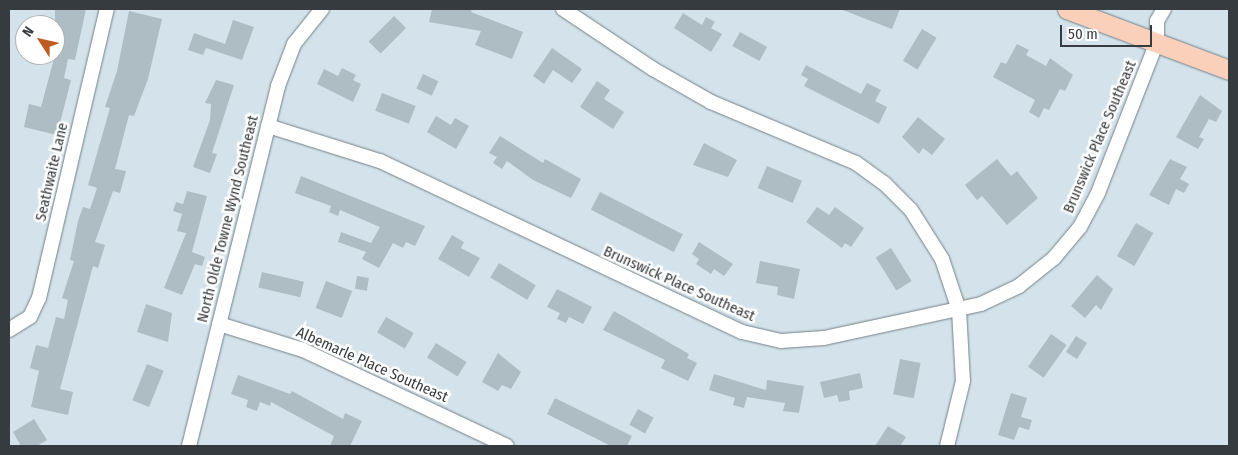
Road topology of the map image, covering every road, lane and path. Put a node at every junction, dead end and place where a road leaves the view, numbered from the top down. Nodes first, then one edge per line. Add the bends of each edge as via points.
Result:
1 (107, 9) edge
2 (322, 9) edge
3 (563, 9) edge
4 (1067, 9) edge
5 (1164, 9) edge
6 (1158, 42) junction
7 (1229, 70) edge
8 (268, 126) junction
9 (960, 310) junction
10 (219, 324) junction
11 (9, 330) edge
12 (189, 446) edge
13 (507, 446) edge
14 (947, 446) edge

1 - 11 street, Seathwaite Lane via 37,303 30,317
2 - 8 street, North Olde Towne Wynd Southeast via 294,44
3 - 9 street via 684,87 735,113 838,154 884,182 911,210 934,244
4 - 6 main road
5 - 6 street, Brunswick Place Southeast via 1157,21
6 - 7 main road
6 - 9 street, Brunswick Place Southeast via 1110,166 1074,235 1054,258 1020,286
8 - 9 street, Brunswick Place Southeast via 380,161 699,314 760,337 781,341 824,338
8 - 10 street, North Olde Towne Wynd Southeast
9 - 14 street via 962,381
10 - 12 street, North Olde Towne Wynd Southeast
10 - 13 street, Albemarle Place Southeast via 303,350

